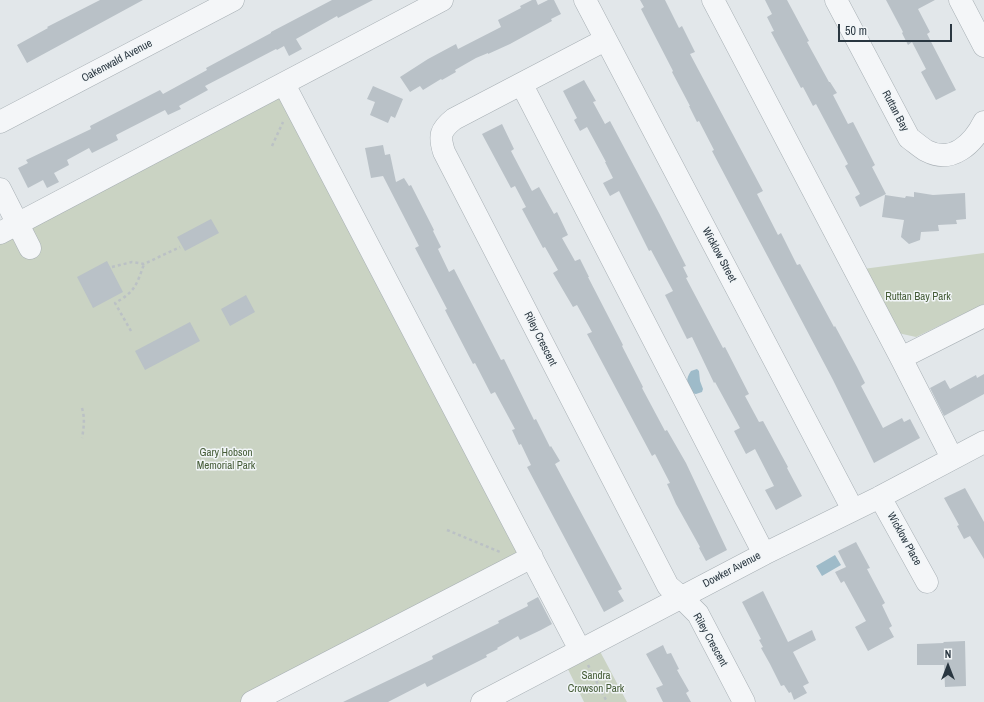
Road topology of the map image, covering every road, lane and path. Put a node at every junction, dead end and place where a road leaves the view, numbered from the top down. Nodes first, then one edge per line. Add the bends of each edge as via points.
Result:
1 (234, 0) edge
2 (442, 0) edge
3 (585, 0) edge
4 (713, 0) edge
5 (836, 0) edge
6 (960, 0) edge
7 (605, 40) junction
8 (984, 46) edge
9 (284, 84) junction
10 (522, 85) junction
11 (0, 122) edge
12 (984, 122) edge
13 (0, 189) edge
14 (9, 228) edge
15 (180, 247) dead end
16 (30, 248) dead end
17 (144, 264) junction
18 (112, 267) dead end
19 (984, 316) edge
20 (131, 331) dead end
21 (901, 358) junction
22 (82, 408) dead end
23 (82, 438) dead end
24 (984, 442) edge
25 (952, 458) junction
26 (880, 497) junction
27 (854, 510) junction
28 (447, 530) dead end
29 (764, 554) junction
30 (527, 559) junction
31 (927, 582) dead end
32 (681, 597) junction
33 (580, 650) junction
34 (252, 702) edge
35 (482, 702) edge
36 (607, 702) edge
37 (744, 702) edge

1 - 11 street, Oakenwald Avenue
2 - 9 street
3 - 7 street, Wicklow Street
4 - 21 street
5 - 12 street, Ruttan Bay via 909,138 928,151 946,156 963,149
6 - 8 street
7 - 10 street, Riley Crescent
7 - 27 street, Wicklow Street
9 - 14 street
9 - 30 street
10 - 29 street
10 - 32 street, Riley Crescent via 454,119 442,133 444,152 668,586
13 - 14 street
14 - 16 street
15 - 17 path
17 - 18 path via 132,262
17 - 20 path via 138,281 128,295 115,302
19 - 21 street
21 - 25 street
22 - 23 path via 85,426
24 - 25 street, Dowker Avenue
25 - 26 street, Dowker Avenue
26 - 27 street, Dowker Avenue
26 - 31 street, Wicklow Place
27 - 29 street, Dowker Avenue
28 - 30 path
29 - 32 street, Dowker Avenue
30 - 33 street
30 - 34 street
32 - 33 street, Dowker Avenue
32 - 37 street, Riley Crescent via 698,614
33 - 35 street, Dowker Avenue
33 - 36 path

